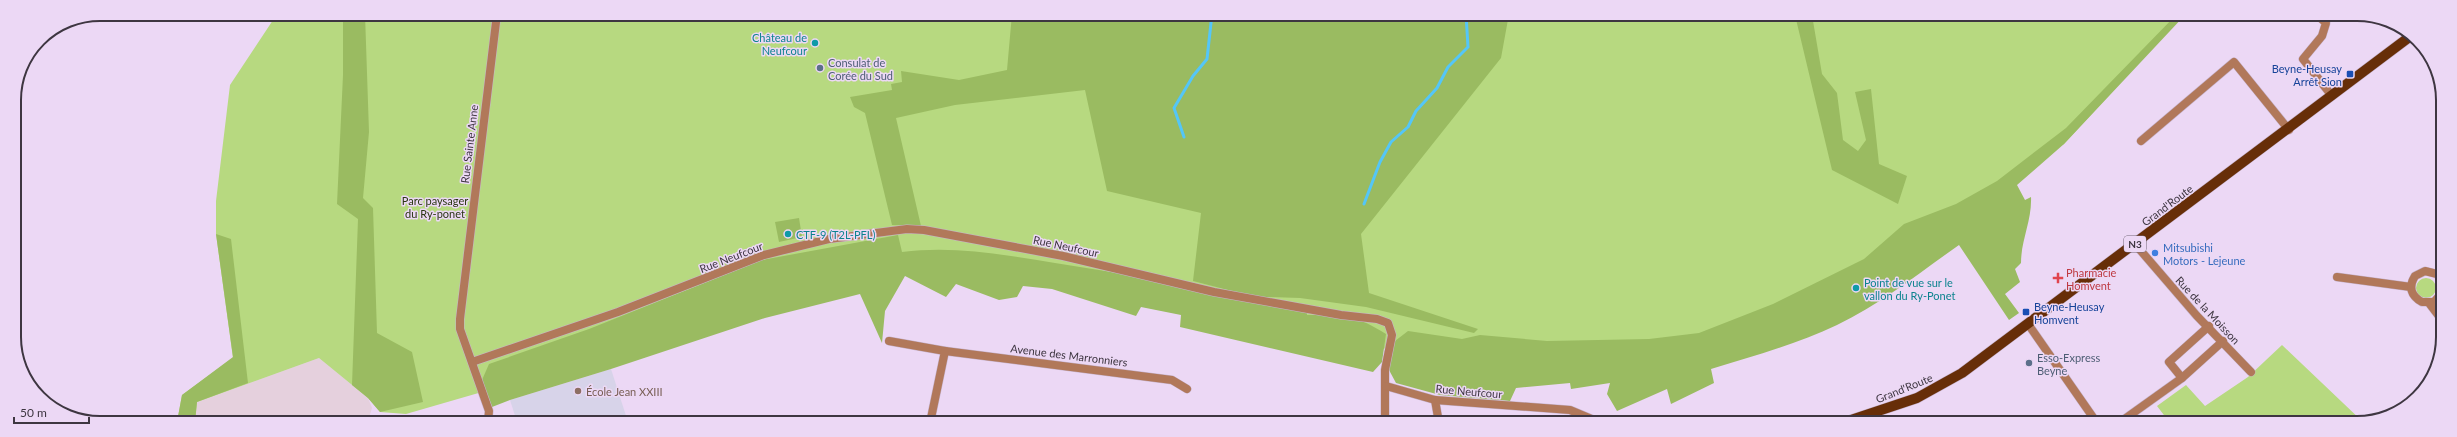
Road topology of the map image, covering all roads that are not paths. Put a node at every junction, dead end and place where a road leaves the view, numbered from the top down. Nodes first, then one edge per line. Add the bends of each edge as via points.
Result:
1 (495, 21) edge
2 (2324, 21) edge
3 (2407, 39) edge
4 (2332, 96) junction
5 (2289, 130) junction
6 (2141, 141) dead end
7 (2135, 244) junction
8 (2436, 274) edge
9 (2337, 277) dead end
10 (2411, 287) junction
11 (2436, 300) edge
12 (2429, 303) junction
13 (2436, 312) edge
14 (2028, 324) junction
15 (2209, 326) junction
16 (889, 341) dead end
17 (2223, 341) junction
18 (945, 351) junction
19 (472, 362) junction
20 (2251, 372) dead end
21 (2182, 378) junction
22 (1386, 386) junction
23 (1187, 389) dead end
24 (1434, 400) junction
25 (489, 416) edge
26 (931, 416) edge
27 (1385, 416) edge
28 (1437, 416) edge
29 (1584, 416) edge
30 (1869, 416) edge
31 (2092, 416) edge
32 (2129, 416) edge

1 - 19 street, Rue Sainte Anne via 460,319 460,329
2 - 4 street via 2326,23 2322,36 2304,59
3 - 4 main road, Grand'Route / N3
4 - 5 main road, Grand'Route / N3
5 - 6 street via 2234,62
5 - 7 main road, Grand'Route / N3
7 - 14 main road, Grand'Route / N3
7 - 15 street, Rue de la Moisson via 2197,316
8 - 10 street via 2431,271 2420,272 2415,276
9 - 10 street
10 - 12 street via 2416,299
11 - 12 street
12 - 13 street
14 - 30 main road, Grand'Route / N3 via 1944,384
14 - 31 street
15 - 17 street, Rue de la Moisson
15 - 21 street via 2169,362
16 - 18 street, Avenue des Marronniers
17 - 20 street, Rue de la Moisson
17 - 21 street
18 - 23 street, Avenue des Marronniers via 1172,380
18 - 26 street
19 - 22 street, Rue Neufcour via 618,312 764,255 829,239 907,229 940,232 1055,254 1252,300 1377,319 1388,323 1392,332 1385,370
19 - 25 street, Rue Sainte Anne
21 - 32 street
22 - 24 street, Rue Neufcour
22 - 27 street
24 - 28 street
24 - 29 street, Rue Neufcour via 1570,410

